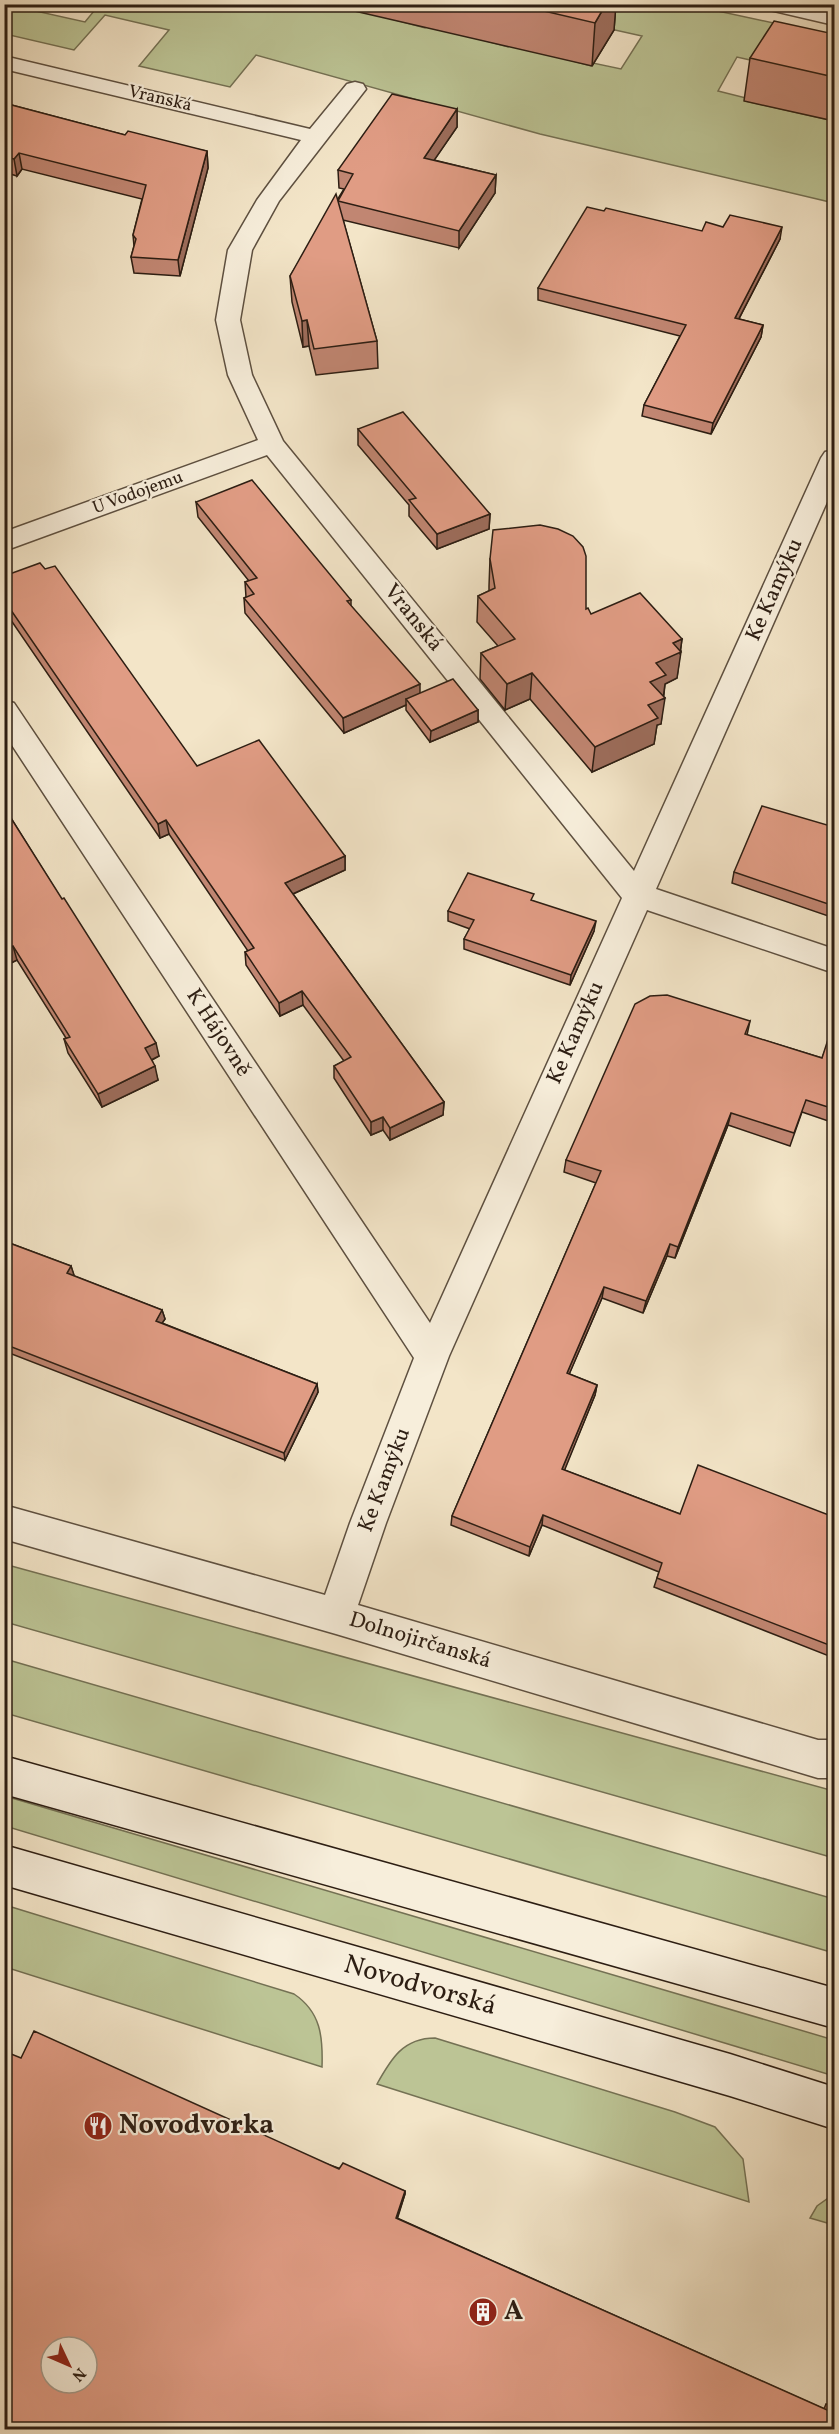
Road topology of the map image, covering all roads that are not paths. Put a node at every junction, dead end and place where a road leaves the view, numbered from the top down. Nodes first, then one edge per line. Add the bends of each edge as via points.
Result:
1 (768, 4) edge
2 (834, 19) edge
3 (4, 62) edge
4 (356, 89) dead end
5 (315, 137) junction
6 (272, 444) junction
7 (834, 458) edge
8 (4, 542) edge
9 (4, 710) edge
10 (637, 895) junction
11 (834, 961) edge
12 (432, 1356) junction
13 (4, 1522) edge
14 (336, 1616) junction
15 (834, 1759) edge
16 (4, 1775) edge
17 (4, 1865) edge
18 (834, 2008) edge
19 (834, 2108) edge

1 - 2 street
3 - 5 street, Vranská
4 - 5 street, Vranská
5 - 6 street, Vranská via 268,200 240,249 228,320 240,375
6 - 8 street, U Vodojemu
6 - 10 street, Vranská
7 - 10 street, Ke Kamýku
9 - 12 street, K Hájovně
10 - 11 street
10 - 12 street, Ke Kamýku
12 - 14 street, Ke Kamýku
13 - 14 street, Dolnojirčanská
14 - 15 street, Dolnojirčanská via 818,1759
16 - 18 street
17 - 19 street, Novodvorská

